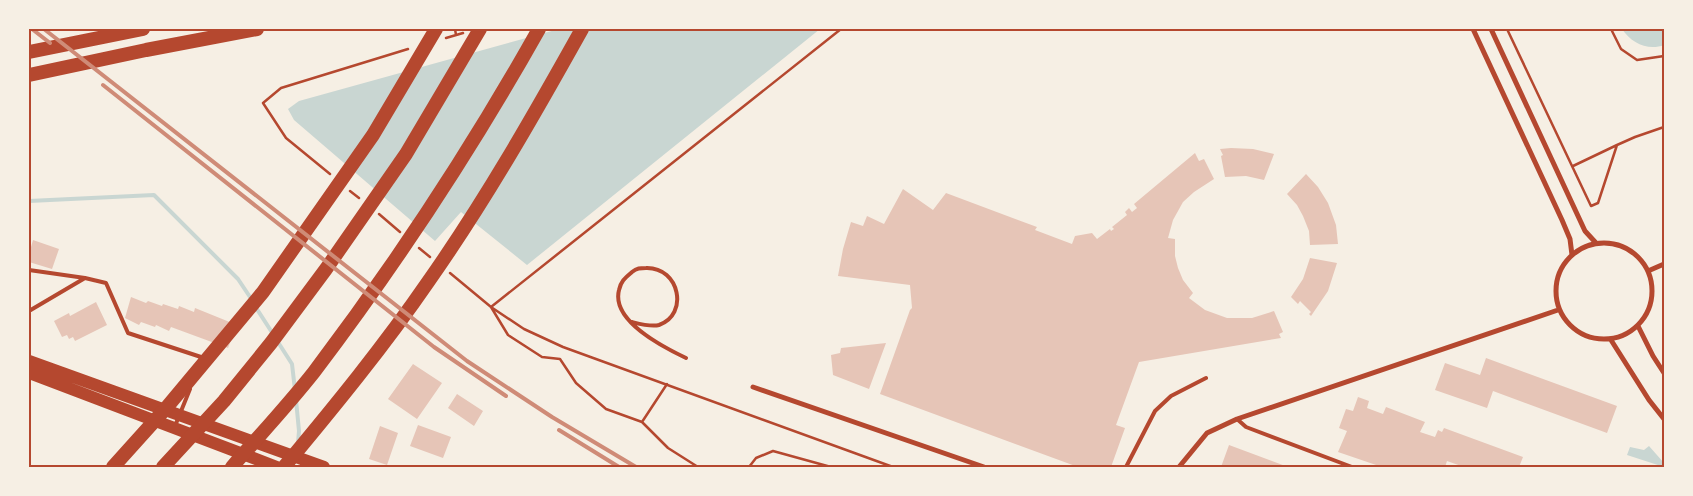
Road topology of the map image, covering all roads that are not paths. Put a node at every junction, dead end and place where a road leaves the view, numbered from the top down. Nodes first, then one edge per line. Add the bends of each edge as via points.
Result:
1 (257, 29) edge
2 (539, 29) edge
3 (582, 29) edge
4 (1473, 29) edge
5 (1492, 29) edge
6 (137, 30) edge
7 (475, 30) edge
8 (437, 34) edge
9 (29, 52) edge
10 (29, 75) edge
11 (1596, 243) junction
12 (1572, 255) junction
13 (1664, 264) edge
14 (29, 270) edge
15 (1648, 271) junction
16 (85, 278) junction
17 (1558, 310) junction
18 (29, 311) edge
19 (632, 322) junction
20 (1638, 326) junction
21 (1611, 340) junction
22 (686, 358) dead end
23 (29, 361) edge
24 (29, 373) edge
25 (1664, 373) edge
26 (1206, 378) dead end
27 (753, 387) dead end
28 (180, 415) junction
29 (1237, 419) junction
30 (1664, 419) edge
31 (174, 428) junction
32 (286, 461) edge
33 (113, 467) edge
34 (162, 467) edge
35 (232, 467) edge
36 (277, 467) edge
37 (324, 467) edge
38 (984, 467) edge
39 (1126, 467) edge
40 (1179, 467) edge
41 (1352, 467) edge

1 - 10 highway
2 - 35 highway via 452,178 399,256 312,373
3 - 32 highway via 484,198 428,282 343,396
4 - 12 street via 1562,220
5 - 11 street via 1585,231
6 - 9 highway
7 - 34 highway via 406,154 326,269 224,401
8 - 33 highway via 264,292
11 - 12 street
11 - 15 street via 1626,249 1639,258
12 - 17 street via 1556,280
13 - 15 street
14 - 16 lane
15 - 20 street via 1651,300 1647,314
16 - 18 lane
16 - 28 lane via 106,283 128,333 201,358
17 - 21 street via 1567,324 1580,334 1595,340
17 - 29 street
19 - 19 lane via 658,325 669,319 678,296 672,278 656,268 638,268 623,280 617,299 624,315
19 - 22 lane via 639,330
20 - 21 street
20 - 25 street
21 - 30 street
23 - 28 main road
24 - 31 main road
26 - 39 lane via 1171,396 1154,411
27 - 38 street
28 - 31 lane
28 - 32 main road
29 - 40 street via 1207,433
29 - 41 lane via 1246,427
31 - 36 main road
32 - 37 main road via 306,461

